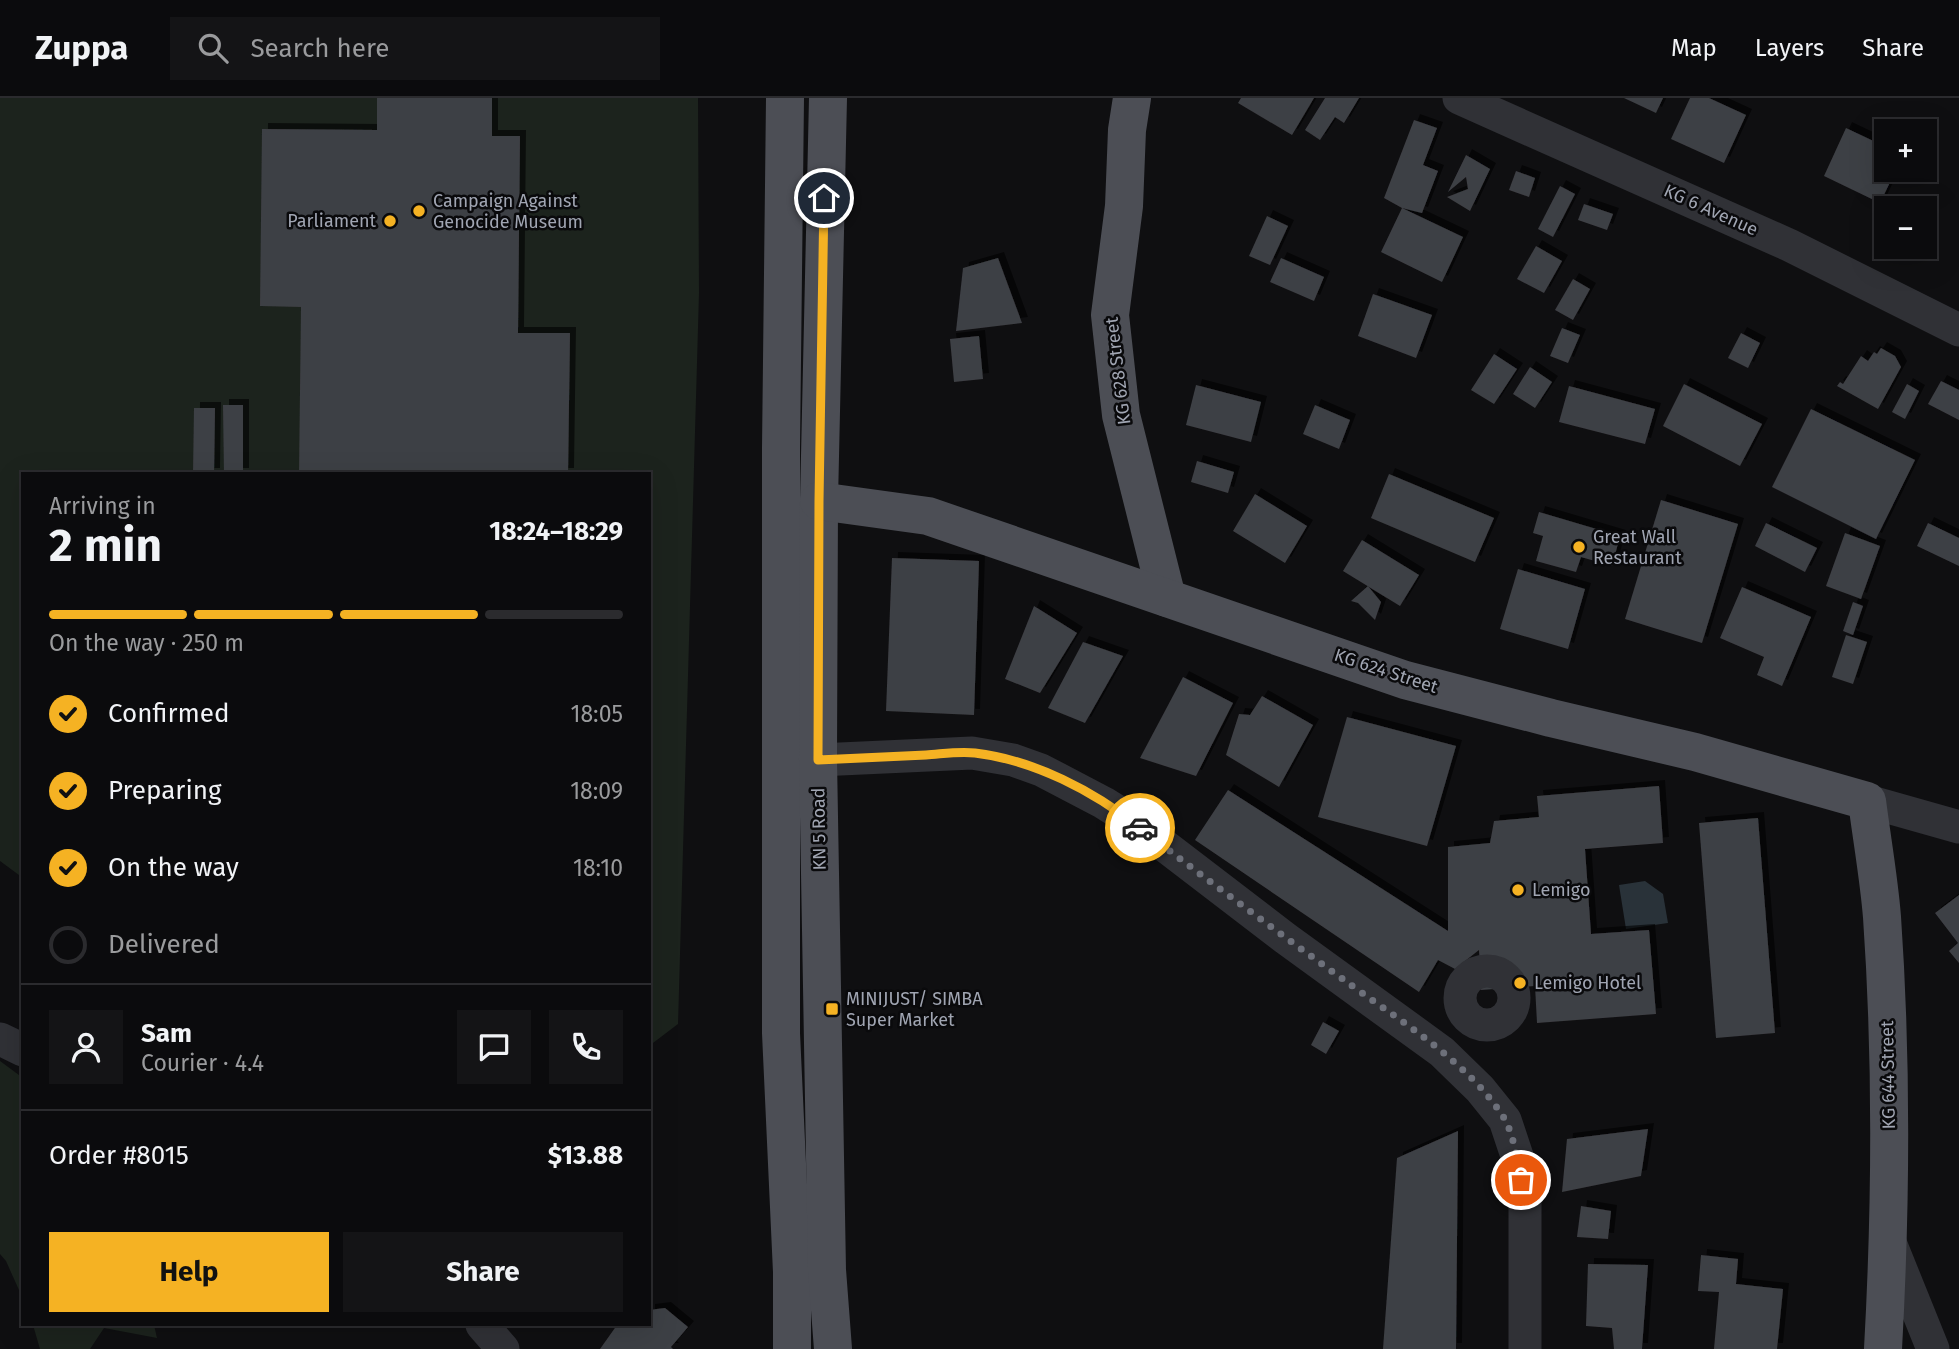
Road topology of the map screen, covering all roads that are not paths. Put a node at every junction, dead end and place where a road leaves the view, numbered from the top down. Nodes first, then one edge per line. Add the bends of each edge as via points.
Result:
1 (785, 98) edge
2 (828, 98) edge
3 (1132, 98) edge
4 (1458, 98) edge
5 (1959, 330) edge
6 (819, 501) junction
7 (1167, 598) junction
8 (818, 760) junction
9 (1867, 801) junction
10 (1959, 827) edge
11 (1461, 1005) junction
12 (1487, 1025) junction
13 (0, 1040) edge
14 (1428, 1041) junction
15 (21, 1049) edge
16 (1457, 1066) junction
17 (1889, 1240) junction
18 (483, 1326) edge
19 (503, 1349) edge
20 (792, 1349) edge
21 (832, 1349) edge
22 (1525, 1349) edge
23 (1883, 1349) edge
24 (1933, 1349) edge

1 - 20 main road via 781,1033
2 - 6 main road, KN 5 Road
3 - 7 main road, KG 628 Street via 1110,315 1121,415
4 - 5 street, KG 6 Avenue via 1789,245
6 - 7 main road, KG 624 Street via 928,516
6 - 8 main road, KN 5 Road
7 - 9 main road, KG 624 Street via 1405,680 1695,752
8 - 14 street via 972,753 1041,770 1130,820
8 - 21 main road, KN 5 Road
9 - 10 street, KG 624 Street
9 - 17 main road, KG 644 Street via 1883,928
11 - 12 street via 1471,1019
11 - 12 street via 1467,980 1482,971 1500,974 1512,987 1513,1004 1504,1019
11 - 14 street
12 - 16 street
13 - 15 street
14 - 16 street
16 - 22 street via 1505,1120 1517,1156 1525,1203
17 - 23 main road, KG 644 Street
17 - 24 street
18 - 19 street

